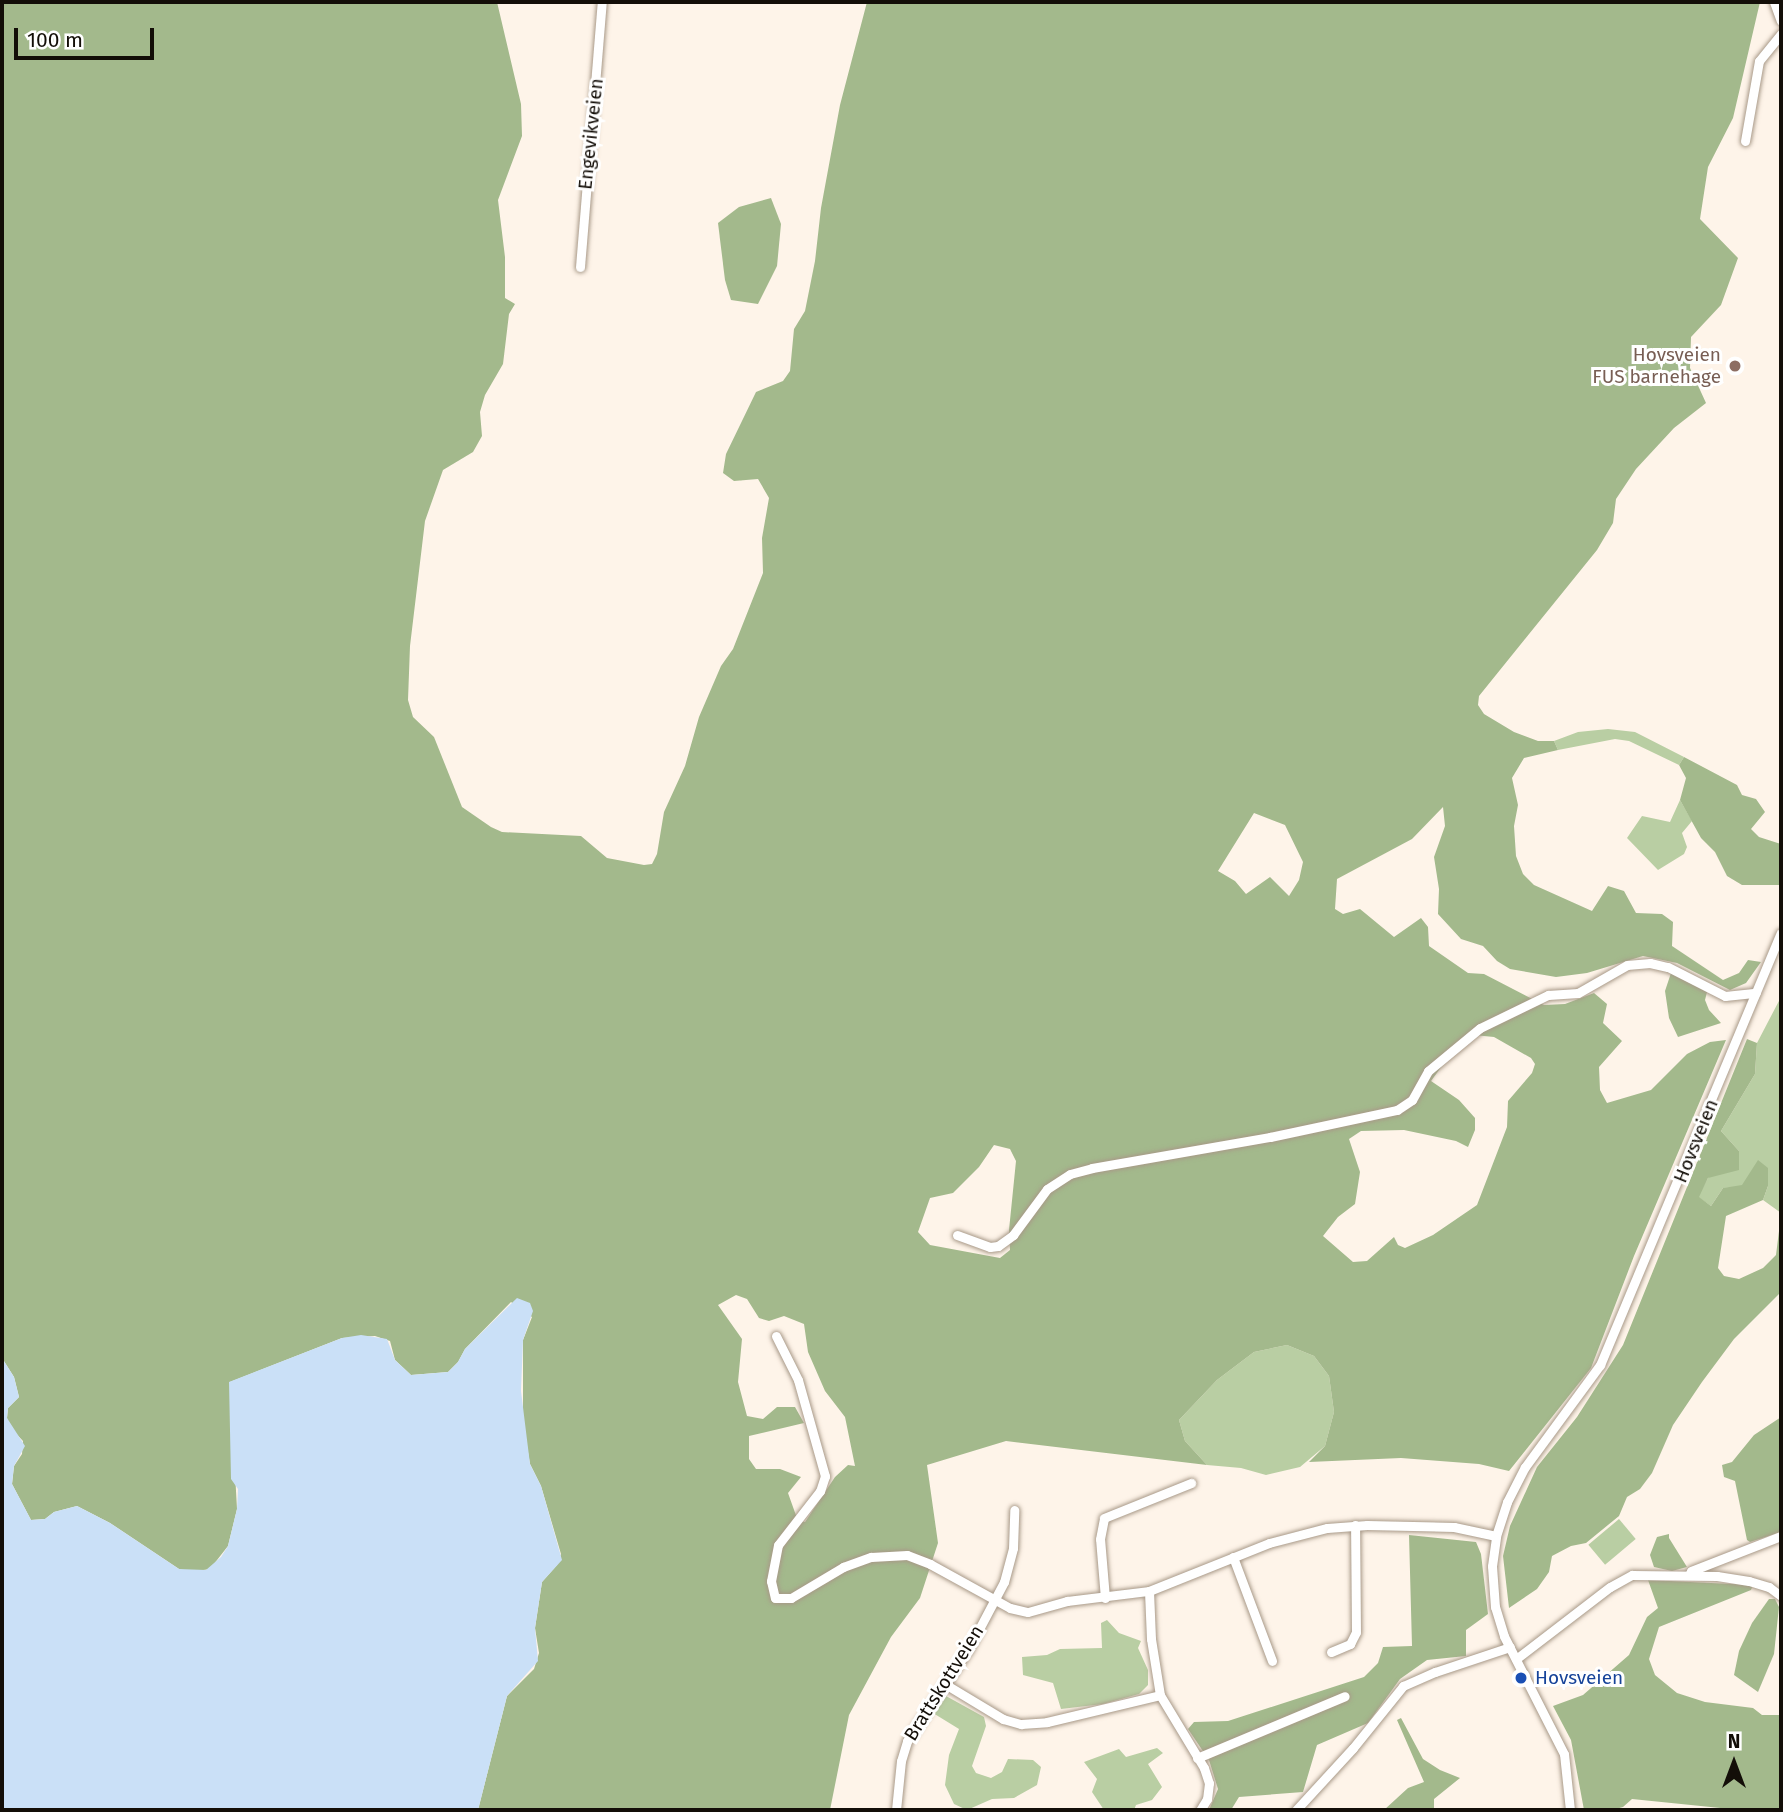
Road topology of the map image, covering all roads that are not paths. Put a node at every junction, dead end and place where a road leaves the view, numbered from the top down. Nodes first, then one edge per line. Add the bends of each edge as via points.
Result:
1 (602, 2) edge
2 (1774, 2) edge
3 (1781, 21) edge
4 (1781, 34) edge
5 (1745, 141) dead end
6 (580, 267) dead end
7 (1781, 933) edge
8 (1756, 993) junction
9 (957, 1236) dead end
10 (776, 1336) dead end
11 (1191, 1483) dead end
12 (1014, 1510) dead end
13 (1355, 1525) junction
14 (1496, 1536) junction
15 (1781, 1536) edge
16 (1233, 1557) junction
17 (1710, 1564) junction
18 (1689, 1575) junction
19 (1713, 1576) junction
20 (1149, 1591) junction
21 (1781, 1596) edge
22 (1105, 1598) junction
23 (995, 1600) junction
24 (1510, 1647) junction
25 (1331, 1652) dead end
26 (1516, 1659) junction
27 (1272, 1661) dead end
28 (945, 1684) junction
29 (1160, 1695) junction
30 (1345, 1696) dead end
31 (1197, 1758) junction
32 (896, 1810) edge
33 (1200, 1810) edge
34 (1296, 1810) edge
35 (1570, 1810) edge

1 - 6 street, Engevikveien
2 - 3 street
4 - 5 street via 1759,61
7 - 8 street, Hovsveien
8 - 9 street via 1726,996 1668,967 1627,965 1578,993 1548,995 1480,1028 1429,1071 1412,1100 1397,1110 1070,1174 1047,1188 1013,1235 998,1246
8 - 14 street, Hovsveien via 1600,1365 1525,1467
10 - 23 street via 798,1380 825,1476 820,1491 778,1545 771,1581 775,1598 791,1598 871,1557 906,1555
11 - 22 street via 1104,1518 1100,1539
12 - 23 street, Brattskottveien via 1012,1556
13 - 14 street via 1454,1527
13 - 16 street via 1297,1534
13 - 25 street via 1356,1632 1350,1644
14 - 24 street, Hovsveien via 1494,1606
15 - 17 street
16 - 20 street
16 - 27 street
17 - 18 street
17 - 19 street
18 - 19 street
18 - 26 street via 1645,1573 1621,1579
19 - 21 street via 1759,1583
20 - 22 street
20 - 29 street
22 - 23 street via 1067,1601 1028,1612
23 - 28 street, Brattskottveien
24 - 26 street, Hovsveien
24 - 34 street via 1403,1686
26 - 35 street, Hovsveien via 1564,1754
28 - 29 street via 1003,1719 1028,1724
28 - 32 street, Brattskottveien via 903,1749
29 - 31 street
30 - 31 street
31 - 33 street via 1209,1783

